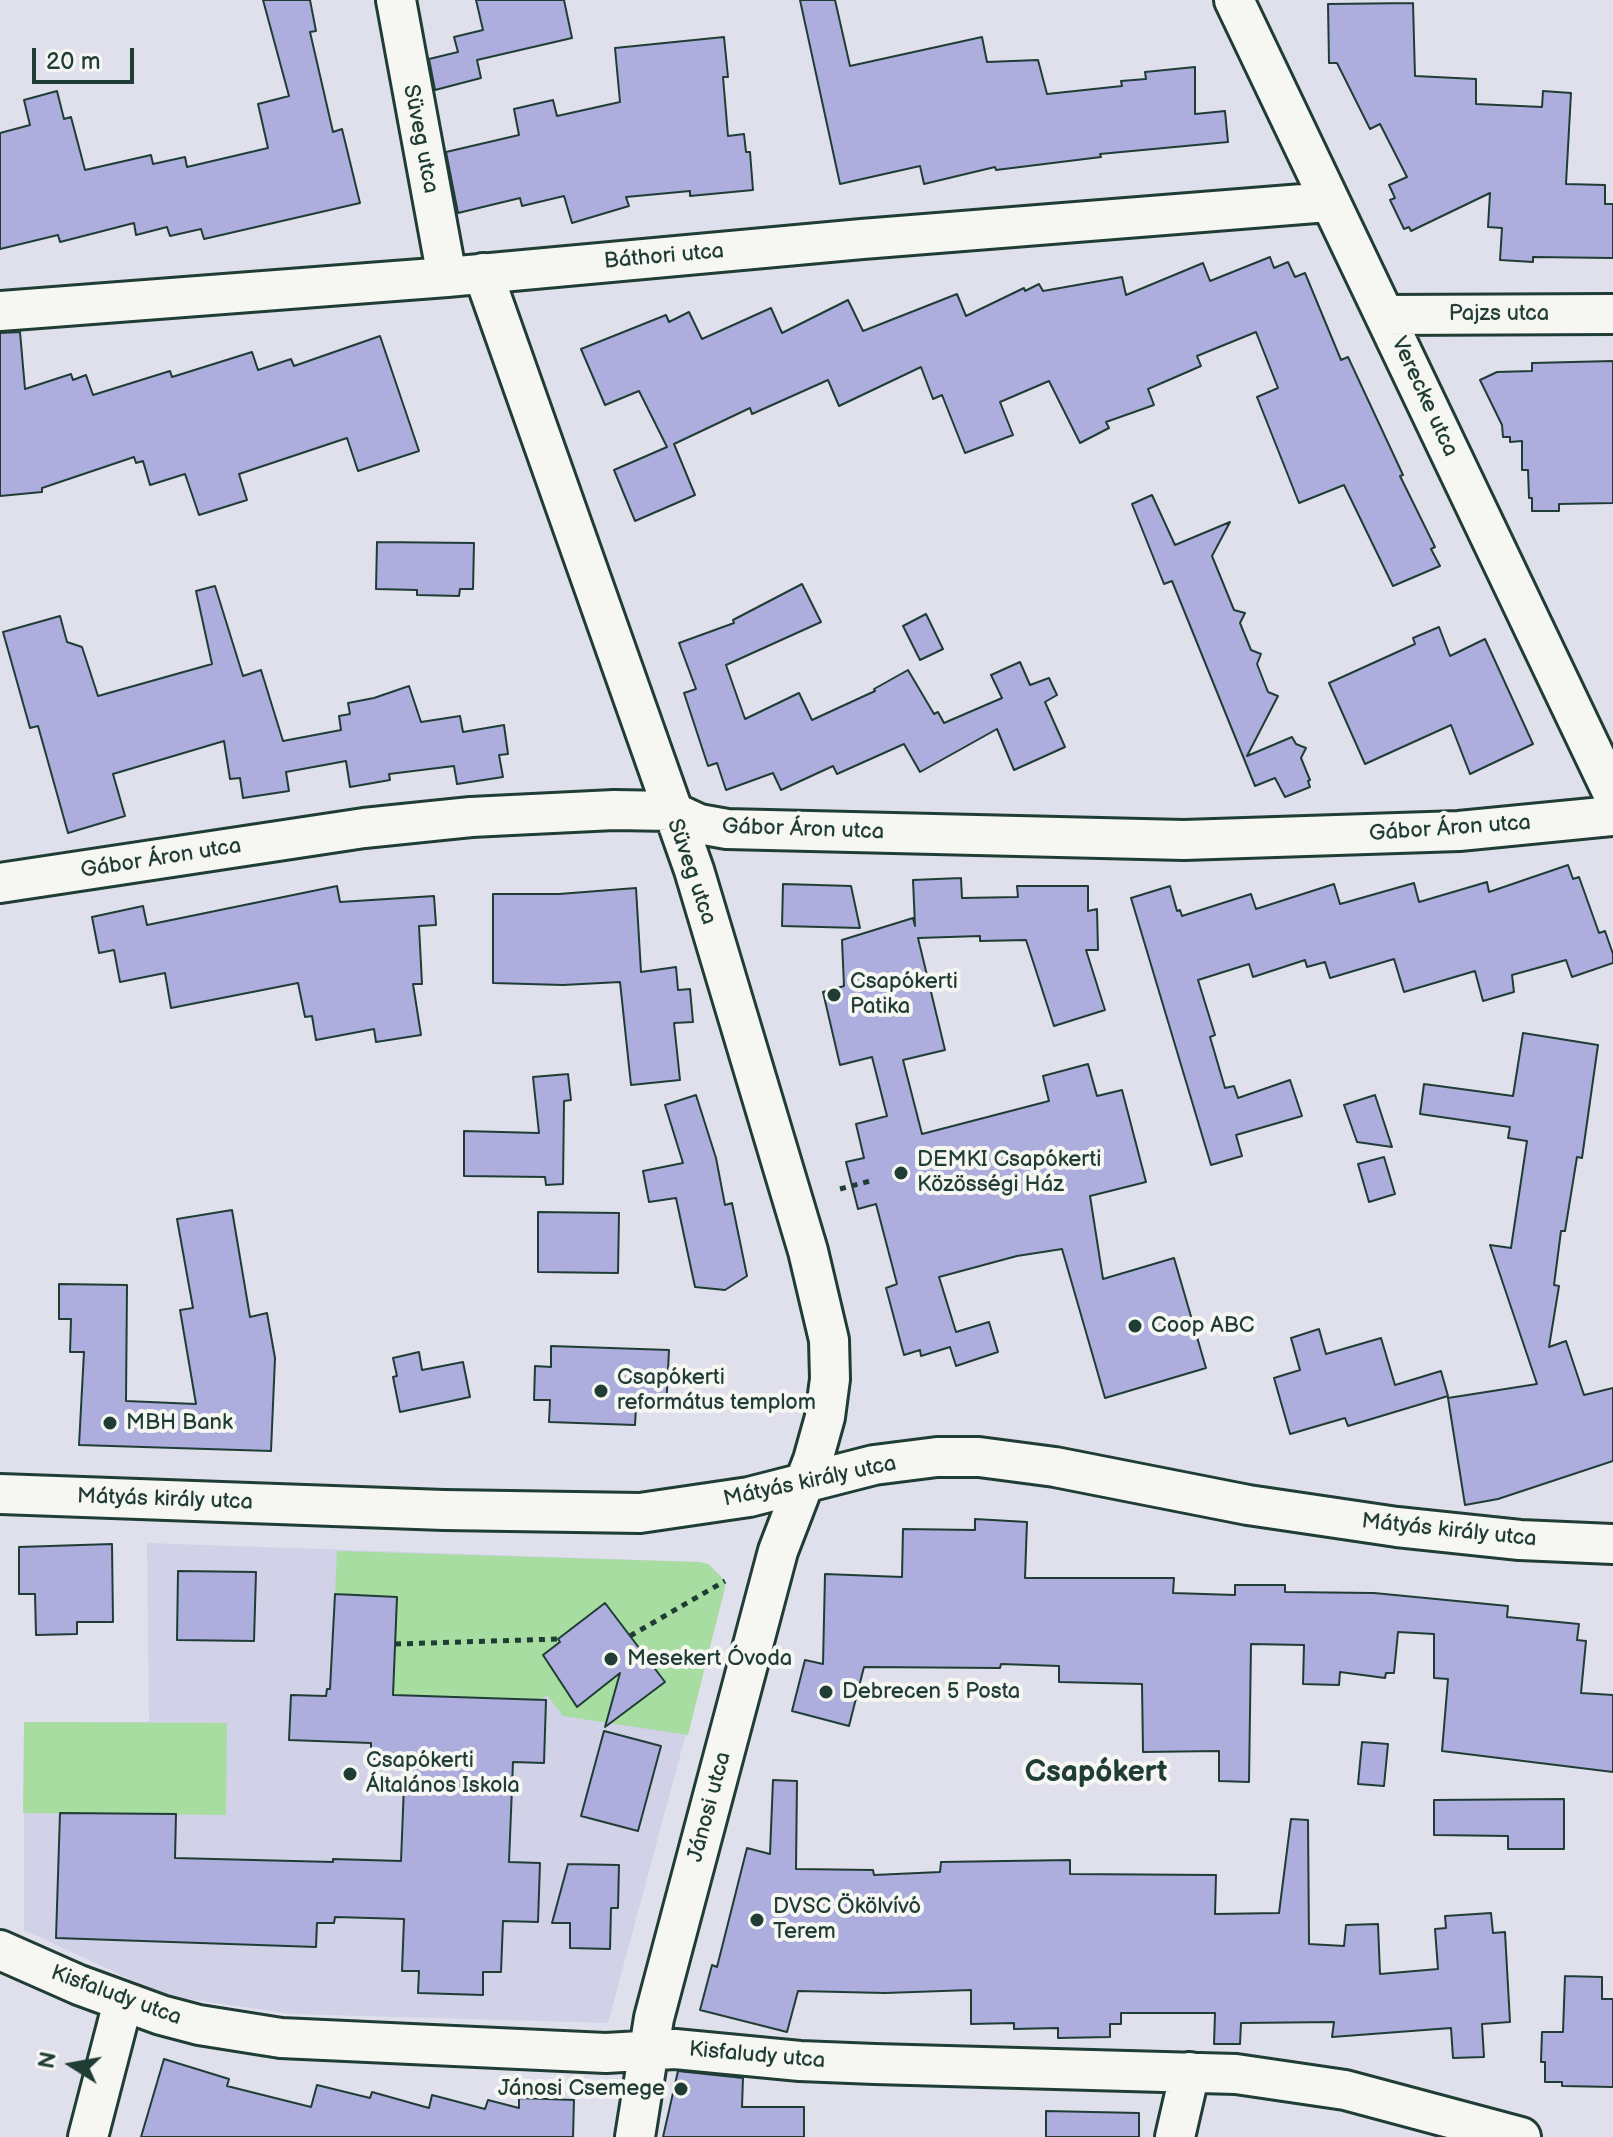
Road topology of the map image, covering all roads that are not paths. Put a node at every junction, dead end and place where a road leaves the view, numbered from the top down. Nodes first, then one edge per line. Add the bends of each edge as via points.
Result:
1 (396, 0) edge
2 (1234, 0) edge
3 (1328, 202) junction
4 (465, 275) junction
5 (0, 311) edge
6 (1613, 314) edge
7 (1385, 315) junction
8 (1613, 794) edge
9 (671, 811) junction
10 (1613, 816) edge
11 (0, 883) edge
12 (804, 1482) junction
13 (0, 1494) edge
14 (1613, 1544) edge
15 (0, 1950) edge
16 (123, 2002) junction
17 (647, 2050) junction
18 (1190, 2072) junction
19 (88, 2137) edge
20 (635, 2137) edge
21 (1175, 2137) edge
22 (1521, 2137) edge

1 - 4 street, Süveg utca
2 - 3 street, Verecke utca
3 - 4 street, Báthori utca
3 - 7 street, Verecke utca
4 - 5 street, Báthori utca
4 - 9 street, Süveg utca
6 - 7 street, Pajzs utca
7 - 8 street, Verecke utca
9 - 10 street, Gábor Áron utca via 727,829 1184,840 1459,831
9 - 11 street, Gábor Áron utca via 447,819
9 - 12 street, Süveg utca via 694,870 825,1321 829,1398
12 - 13 street, Mátyás király utca via 749,1497 617,1514
12 - 14 street, Mátyás király utca via 895,1462 979,1457 1397,1527
12 - 17 street, Jánosi utca via 778,1551
15 - 16 street, Kisfaludy utca
16 - 17 street, Kisfaludy utca via 199,2025 281,2038 596,2053
16 - 19 street
17 - 18 street, Kisfaludy utca via 860,2064
17 - 20 street, Jánosi utca
18 - 21 street
18 - 22 street, Kisfaludy utca via 1345,2090

